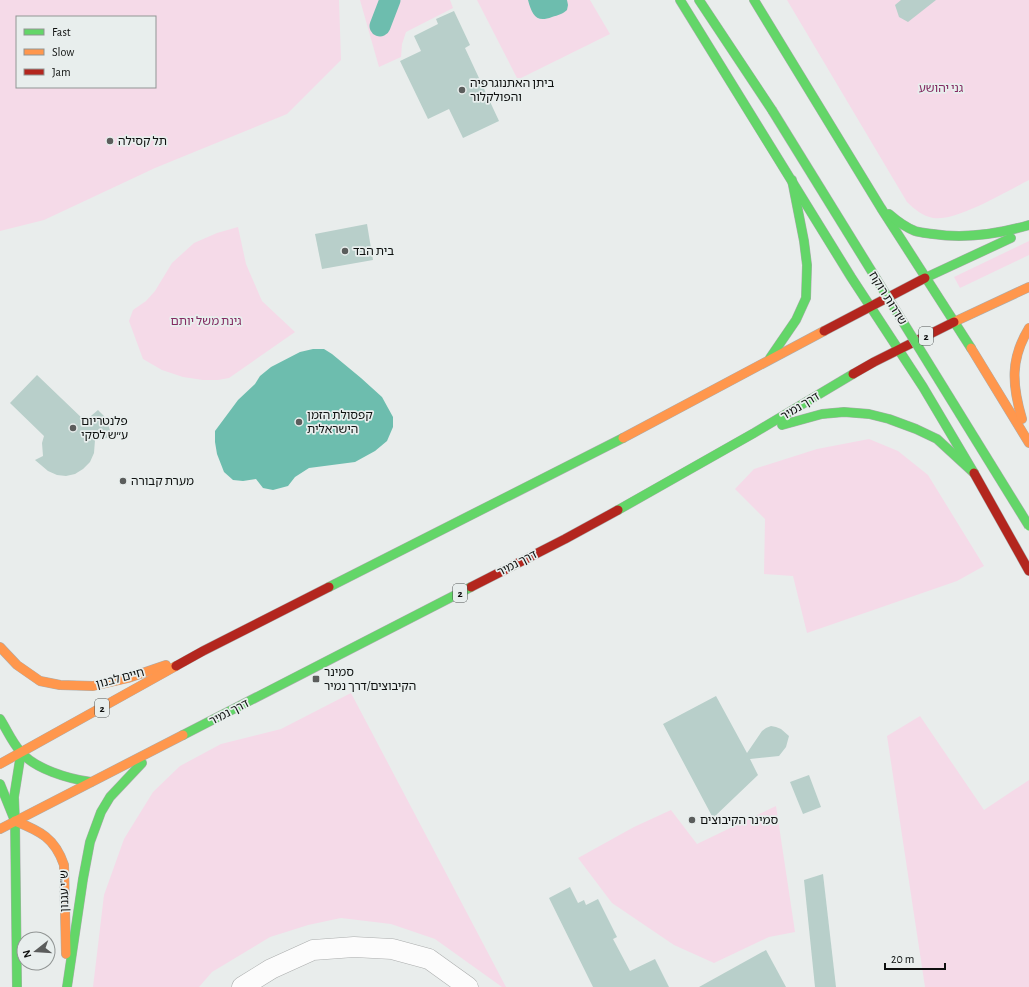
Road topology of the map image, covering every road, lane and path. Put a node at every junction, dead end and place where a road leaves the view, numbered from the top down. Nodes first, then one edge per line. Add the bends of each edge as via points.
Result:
1 (680, 0) edge
2 (698, 0) edge
3 (754, 0) edge
4 (737, 41) dead end
5 (772, 110) junction
6 (792, 180) junction
7 (882, 208) junction
8 (1029, 225) edge
9 (1029, 229) edge
10 (925, 278) junction
11 (1029, 287) edge
12 (870, 306) junction
13 (954, 322) junction
14 (1029, 328) edge
15 (898, 350) junction
16 (767, 362) junction
17 (754, 433) junction
18 (1029, 439) edge
19 (1029, 442) edge
20 (974, 473) junction
21 (1029, 526) edge
22 (1029, 571) edge
23 (0, 647) edge
24 (203, 651) junction
25 (0, 718) edge
26 (156, 749) junction
27 (21, 753) junction
28 (0, 764) edge
29 (91, 782) junction
30 (0, 784) edge
31 (0, 817) edge
32 (15, 821) junction
33 (0, 829) edge
34 (17, 987) edge
35 (66, 987) edge
36 (242, 987) edge
37 (468, 987) edge

1 - 6 main road
2 - 5 main road, שדרות רוקח
3 - 7 main road
4 - 5 main road, שדרות רוקח
5 - 21 main road, שדרות רוקח, bridge
6 - 12 main road
6 - 16 main road via 807,265 806,298 796,320
7 - 8 main road via 916,232 948,238 973,237
7 - 10 main road
9 - 10 main road
10 - 12 main road, 2
10 - 13 main road
11 - 13 main road, דרך נמיר
12 - 15 main road
12 - 16 main road, 2
13 - 15 main road, דרך נמיר / 2
13 - 19 main road
14 - 18 main road via 1020,344 1014,364 1014,383 1017,404
15 - 17 main road, דרך נמיר / 2
15 - 20 main road
16 - 24 main road, 2 via 559,471
17 - 20 main road via 822,414 870,414 916,429 937,439
17 - 26 main road, דרך נמיר / 2 via 565,539
20 - 22 main road
23 - 24 main road, חיים לבנון via 17,665 40,681 60,685 93,686 128,678
24 - 27 main road, 2
25 - 27 main road
26 - 29 main road, דרך נמיר / 2
26 - 35 main road via 121,784 101,812 90,842 82,879
27 - 28 main road, 2
27 - 29 main road via 49,771 75,780
27 - 32 main road via 14,797
29 - 32 main road, דרך נמיר / 2
30 - 32 main road
31 - 32 main road, ש''י עגנון
32 - 33 main road, דרך נמיר / 2
32 - 34 main road
32 - 35 main road, ש''י עגנון via 51,839 62,854
36 - 37 street via 271,969 313,950 354,947 392,949 429,959

